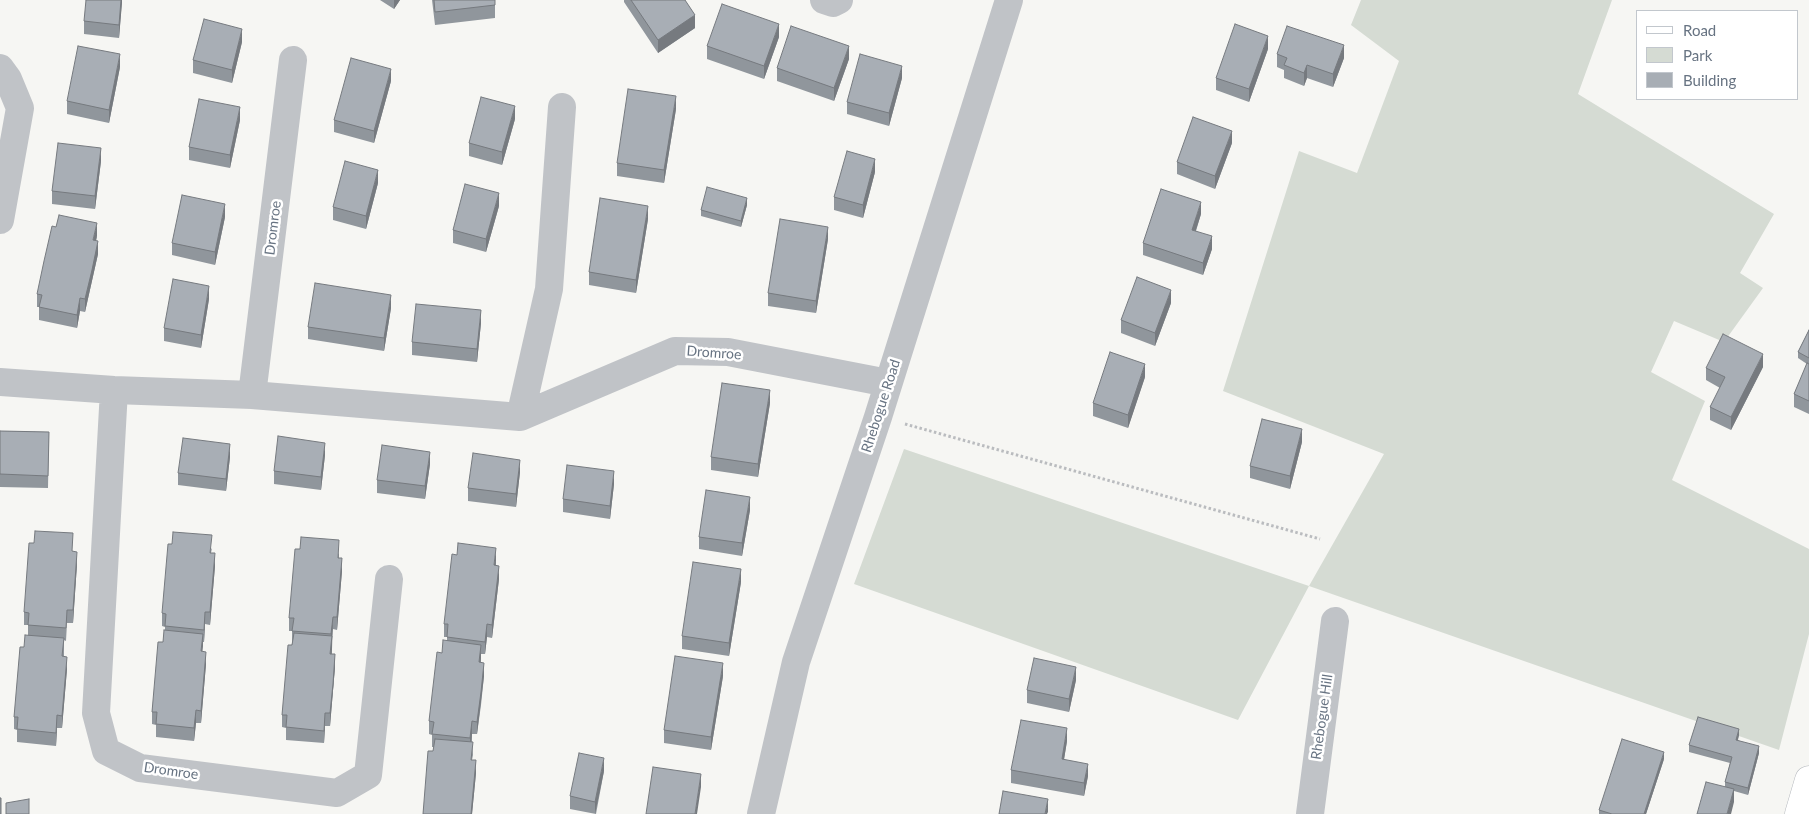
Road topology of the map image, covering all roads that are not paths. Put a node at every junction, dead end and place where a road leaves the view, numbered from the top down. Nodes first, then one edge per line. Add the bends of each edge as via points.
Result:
1 (824, 0) edge
2 (839, 0) edge
3 (1009, 0) edge
4 (293, 60) dead end
5 (0, 68) edge
6 (562, 107) dead end
7 (0, 220) edge
8 (0, 382) edge
9 (888, 383) junction
10 (114, 390) junction
11 (252, 395) junction
12 (520, 417) junction
13 (389, 579) dead end
14 (1335, 621) dead end
15 (1809, 780) edge
16 (761, 814) edge
17 (1310, 814) edge
18 (1799, 814) edge

1 - 2 street via 833,3
3 - 9 street, Rhebogue Road
4 - 11 street, Dromroe
5 - 7 street via 20,108
6 - 12 street via 549,289
8 - 10 street, Dromroe
9 - 12 street, Dromroe via 728,352 676,351
9 - 16 street, Rhebogue Road via 796,662
10 - 11 street, Dromroe
10 - 13 street, Dromroe via 96,713 106,751 140,768 337,793 368,775
11 - 12 street, Dromroe
14 - 17 street, Rhebogue Hill
15 - 18 main road

